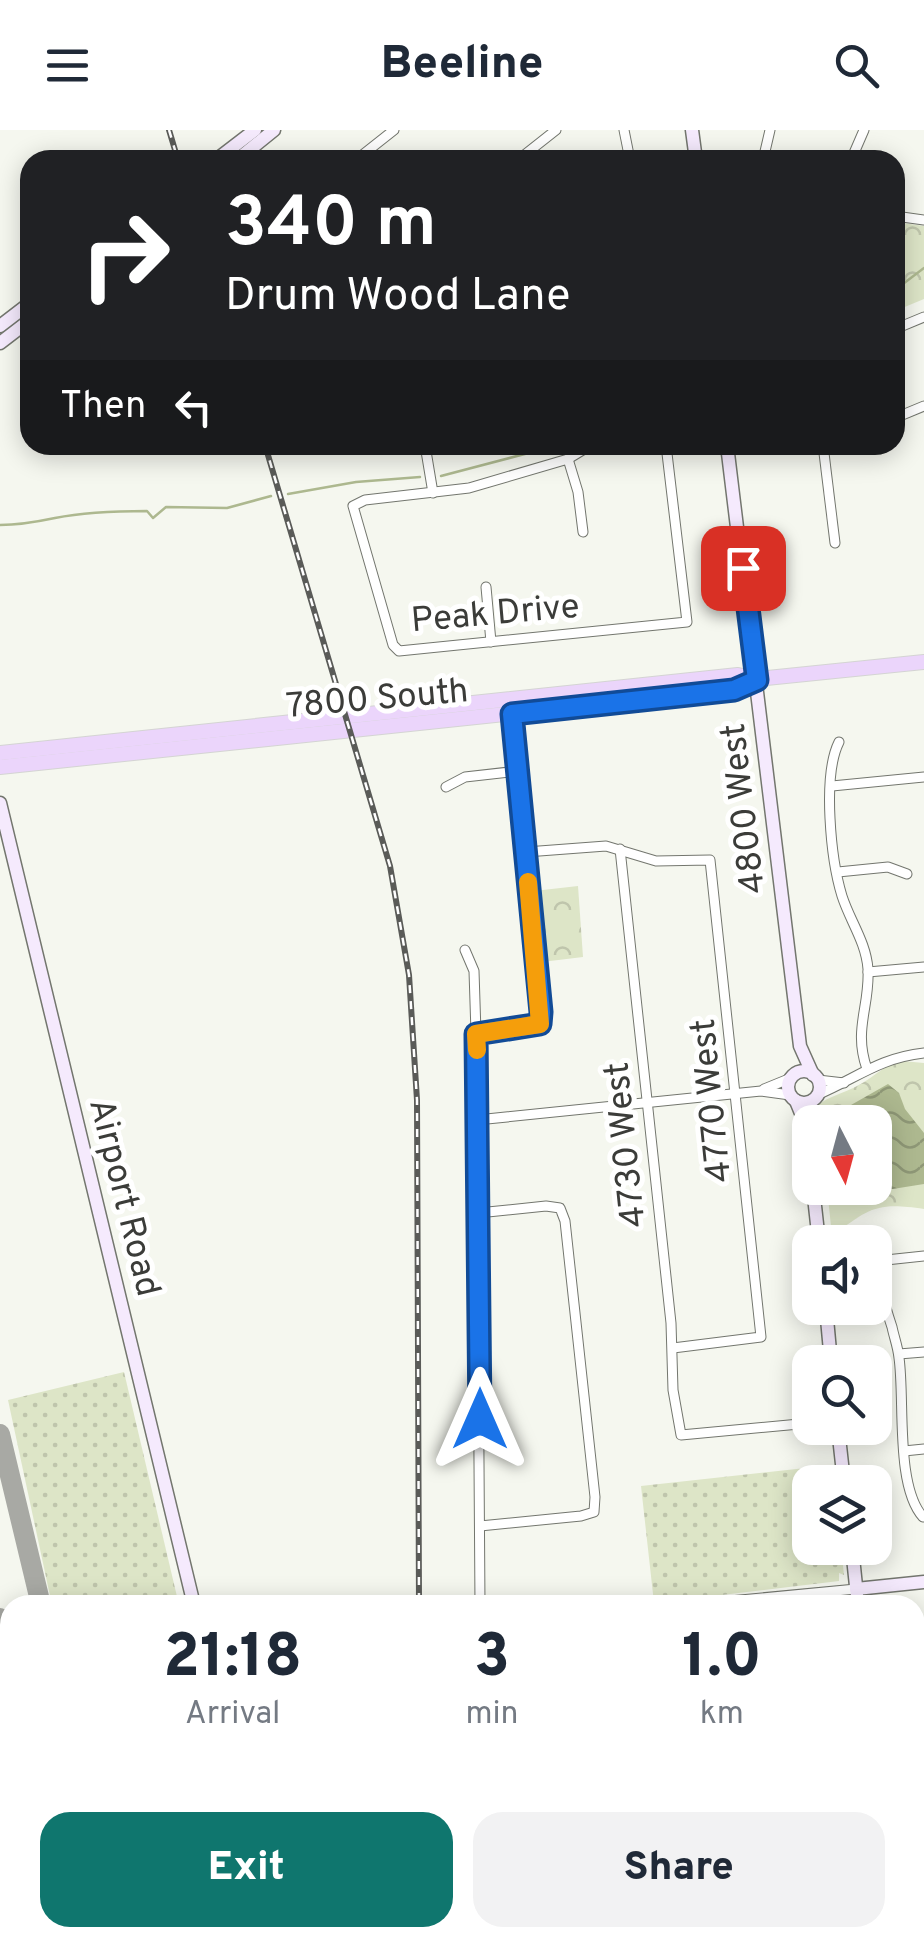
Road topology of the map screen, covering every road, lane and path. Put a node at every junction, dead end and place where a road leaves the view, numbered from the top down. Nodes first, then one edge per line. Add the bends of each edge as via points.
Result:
1 (256, 130) edge
2 (274, 130) edge
3 (394, 130) edge
4 (556, 130) edge
5 (229, 150) edge
6 (249, 150) edge
7 (369, 150) edge
8 (531, 150) edge
9 (20, 311) edge
10 (0, 326) edge
11 (20, 328) edge
12 (0, 343) edge
13 (427, 455) edge
14 (575, 455) edge
15 (667, 455) edge
16 (728, 455) edge
17 (824, 455) edge
18 (568, 459) junction
19 (433, 493) junction
20 (583, 532) dead end
21 (834, 543) dead end
22 (486, 587) dead end
23 (491, 642) junction
24 (924, 662) edge
25 (757, 680) junction
26 (511, 707) junction
27 (839, 742) dead end
28 (0, 752) edge
29 (0, 767) edge
30 (518, 771) junction
31 (924, 776) edge
32 (832, 786) junction
33 (446, 787) dead end
34 (0, 803) edge
35 (620, 848) junction
36 (526, 852) junction
37 (838, 872) junction
38 (907, 874) dead end
39 (465, 950) dead end
40 (924, 966) edge
41 (868, 972) junction
42 (476, 1034) junction
43 (800, 1046) junction
44 (924, 1053) edge
45 (867, 1069) junction
46 (793, 1076) junction
47 (815, 1077) junction
48 (844, 1084) junction
49 (761, 1090) junction
50 (737, 1094) junction
51 (815, 1097) junction
52 (793, 1098) junction
53 (647, 1103) junction
54 (796, 1105) edge
55 (813, 1105) edge
56 (478, 1120) junction
57 (478, 1213) junction
58 (924, 1256) edge
59 (672, 1348) junction
60 (924, 1352) edge
61 (899, 1354) junction
62 (792, 1426) edge
63 (924, 1449) edge
64 (904, 1451) junction
65 (923, 1517) edge
66 (480, 1526) junction
67 (854, 1565) edge
68 (924, 1582) edge
69 (856, 1589) junction
70 (192, 1595) edge
71 (480, 1595) edge
72 (793, 1595) edge
73 (857, 1595) edge

1 - 5 street
2 - 6 street
3 - 7 street
4 - 8 street
9 - 10 street
11 - 12 street
13 - 19 street
14 - 18 street
15 - 23 street, Peak Drive via 687,622
16 - 25 street, 4800 West
17 - 21 street
18 - 19 street
18 - 20 street
19 - 23 street, Peak Drive via 352,506 393,645 399,651
22 - 23 street
24 - 25 main road, 7800 South
25 - 26 main road, 7800 South via 738,675
25 - 43 street, 4800 West
26 - 28 main road, 7800 South
26 - 29 main road, 7800 South
26 - 30 street
27 - 32 street
30 - 33 street via 465,777
30 - 36 street
31 - 32 street
32 - 37 street
34 - 70 street, Airport Road
35 - 36 street
35 - 50 street, 4770 West via 656,861 710,860
35 - 53 street, 4730 West
36 - 42 street via 540,1024
37 - 38 street via 888,867
37 - 41 street
39 - 42 street via 474,971
40 - 41 street
41 - 45 street via 860,1024
42 - 56 street
43 - 46 street, 4800 West
43 - 47 street, 4800 West
44 - 45 street
45 - 48 street
46 - 47 street
46 - 49 street
46 - 52 street, 4800 West
47 - 48 street
47 - 51 street, 4800 West
48 - 51 street
49 - 50 street
49 - 52 street
50 - 53 street
50 - 59 street, 4770 West via 761,1337
51 - 52 street
51 - 55 street, 4800 West
52 - 54 street, 4800 West
53 - 56 street
53 - 59 street, 4730 West
56 - 57 street
57 - 66 street
57 - 66 street via 560,1208 594,1512
58 - 61 street via 886,1260 881,1268
59 - 62 street, 4730 West via 680,1435
60 - 61 street
61 - 64 street
63 - 64 street
64 - 65 street via 913,1502
66 - 71 street
67 - 69 street
68 - 69 street
69 - 72 street
69 - 73 street

